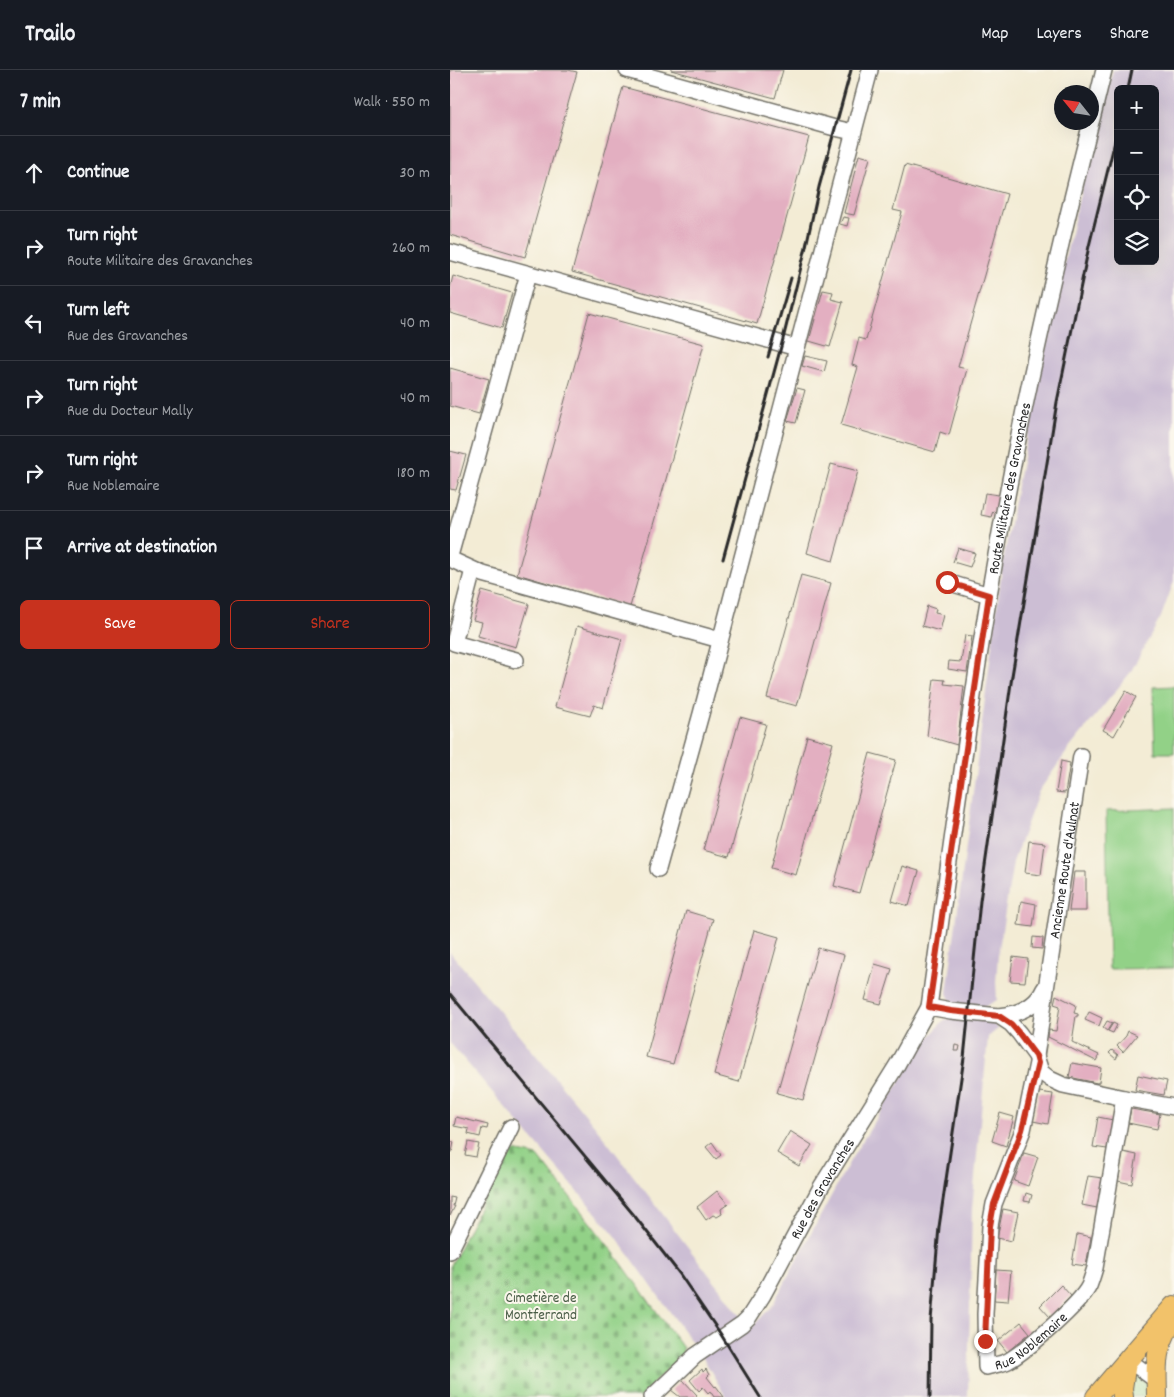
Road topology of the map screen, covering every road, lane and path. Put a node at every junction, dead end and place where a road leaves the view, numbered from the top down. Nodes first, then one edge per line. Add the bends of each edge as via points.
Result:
1 (627, 70) edge
2 (870, 70) edge
3 (1104, 70) edge
4 (1099, 90) edge
5 (1089, 130) edge
6 (853, 132) junction
7 (450, 252) edge
8 (528, 274) junction
9 (797, 348) junction
10 (450, 557) edge
11 (473, 570) junction
12 (947, 582) dead end
13 (989, 595) junction
14 (720, 640) junction
15 (516, 660) dead end
16 (1082, 756) dead end
17 (658, 869) dead end
18 (1046, 985) junction
19 (929, 1007) junction
20 (995, 1016) junction
21 (1037, 1060) junction
22 (1124, 1098) junction
23 (1174, 1107) edge
24 (511, 1127) dead end
25 (450, 1251) edge
26 (1174, 1306) edge
27 (1174, 1315) edge
28 (1126, 1362) junction
29 (1157, 1389) edge
30 (652, 1397) edge
31 (1096, 1397) edge
32 (1123, 1397) edge

1 - 6 street
2 - 6 street
3 - 4 street, Route Militaire des Gravanches
5 - 13 street, Route Militaire des Gravanches via 1032,371
6 - 9 street
7 - 8 street
8 - 9 street
8 - 10 street
9 - 14 street
10 - 11 street
11 - 14 street
11 - 15 street via 454,643
12 - 13 street
13 - 19 street, Route Militaire des Gravanches
14 - 17 street
16 - 18 street, Ancienne Route d'Aulnat
18 - 20 street, Ancienne Route d'Aulnat via 1034,1004 1016,1013
18 - 21 street, Ancienne Route d'Aulnat
19 - 20 street
19 - 30 street, Rue des Gravanches via 821,1187 749,1317 695,1356
20 - 21 street via 1011,1024
21 - 22 street via 1041,1072 1063,1085
21 - 22 street, Rue Noblemaire via 1022,1130 994,1204 990,1226 985,1314 986,1367 1016,1356 1078,1301 1088,1286 1094,1268
22 - 23 street
24 - 25 street
26 - 28 main road
27 - 29 main road via 1159,1348
28 - 29 street via 1138,1367
28 - 31 main road
28 - 32 main road

